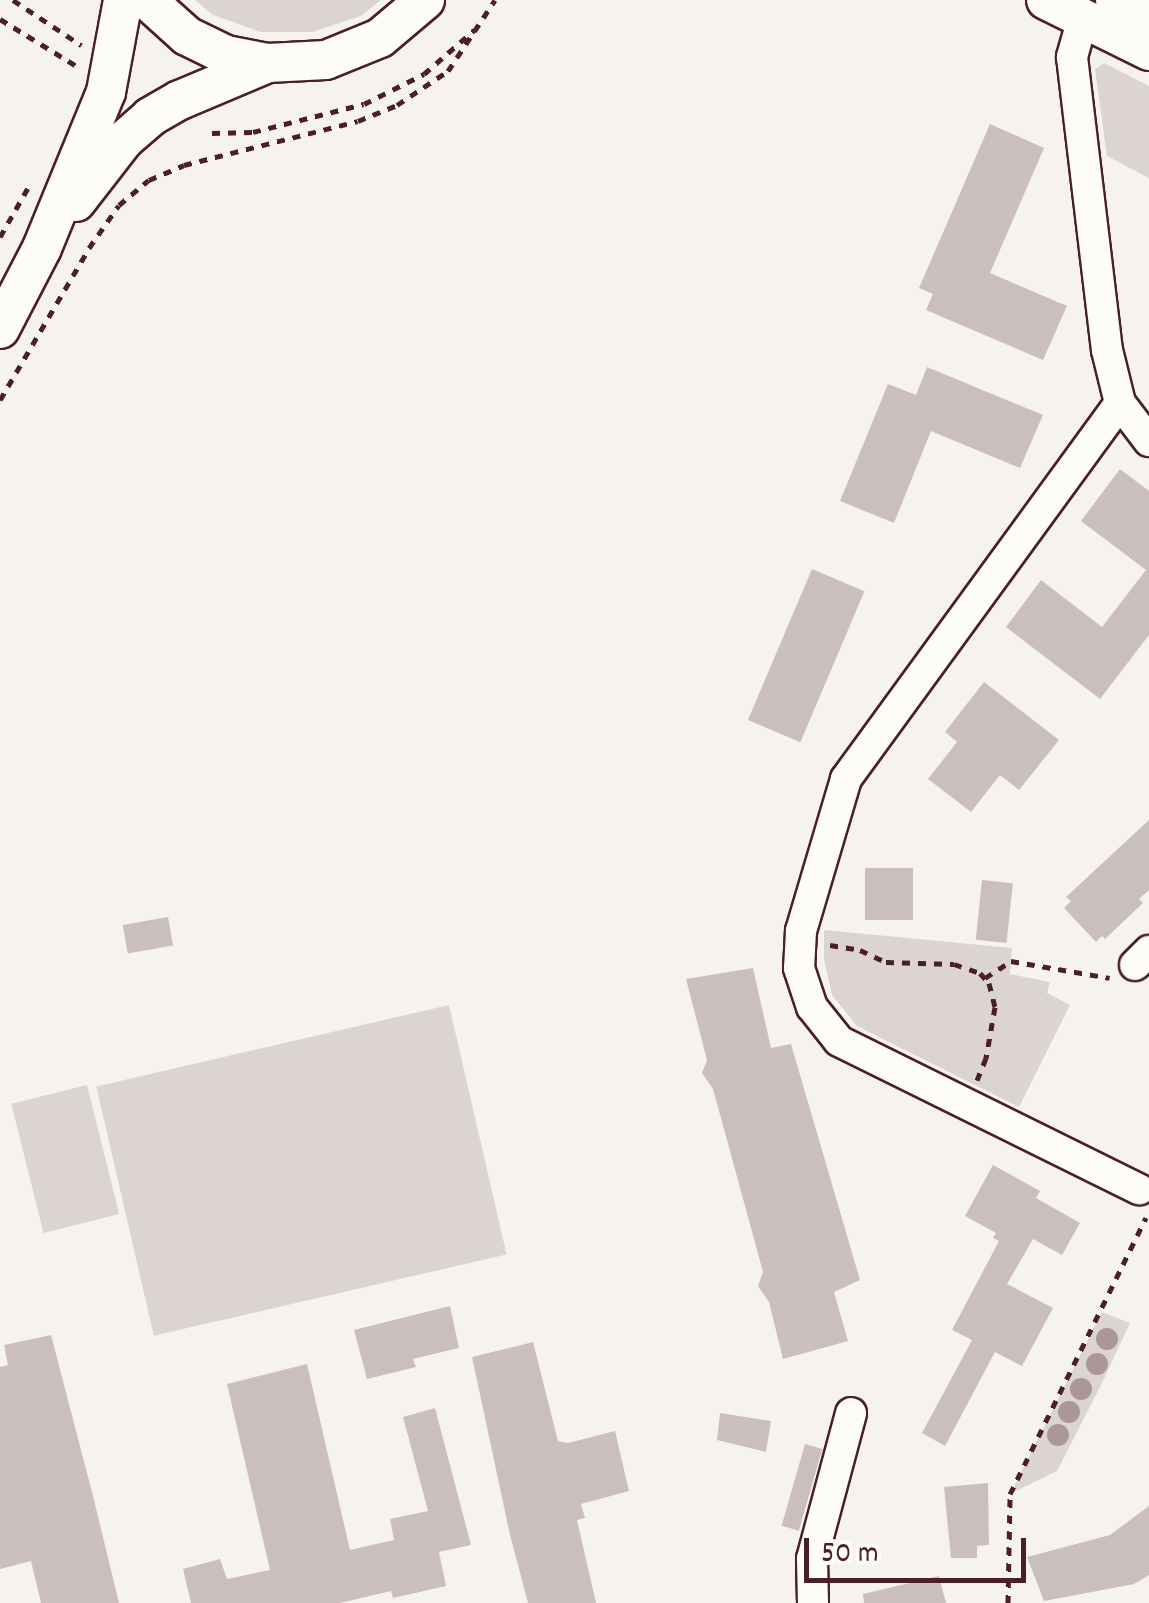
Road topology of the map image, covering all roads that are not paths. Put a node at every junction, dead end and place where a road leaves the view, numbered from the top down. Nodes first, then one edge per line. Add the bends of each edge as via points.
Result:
1 (123, 0) edge
2 (146, 0) edge
3 (425, 0) edge
4 (1046, 0) edge
5 (1099, 9) edge
6 (1149, 18) edge
7 (1149, 51) edge
8 (268, 64) junction
9 (42, 248) junction
10 (0, 329) edge
11 (1120, 403) junction
12 (1149, 441) edge
13 (1144, 1200) edge
14 (851, 1413) dead end
15 (813, 1603) edge

1 - 9 main road via 106,92
2 - 8 main road via 187,36
3 - 8 main road via 380,38 326,60
4 - 5 main road
5 - 6 main road
5 - 7 main road
5 - 11 street via 1072,57 1107,350
8 - 9 main road via 150,118 104,164
9 - 10 main road
11 - 12 street
11 - 13 street via 846,779 799,943 803,989 822,1026 858,1054
14 - 15 street via 812,1559

